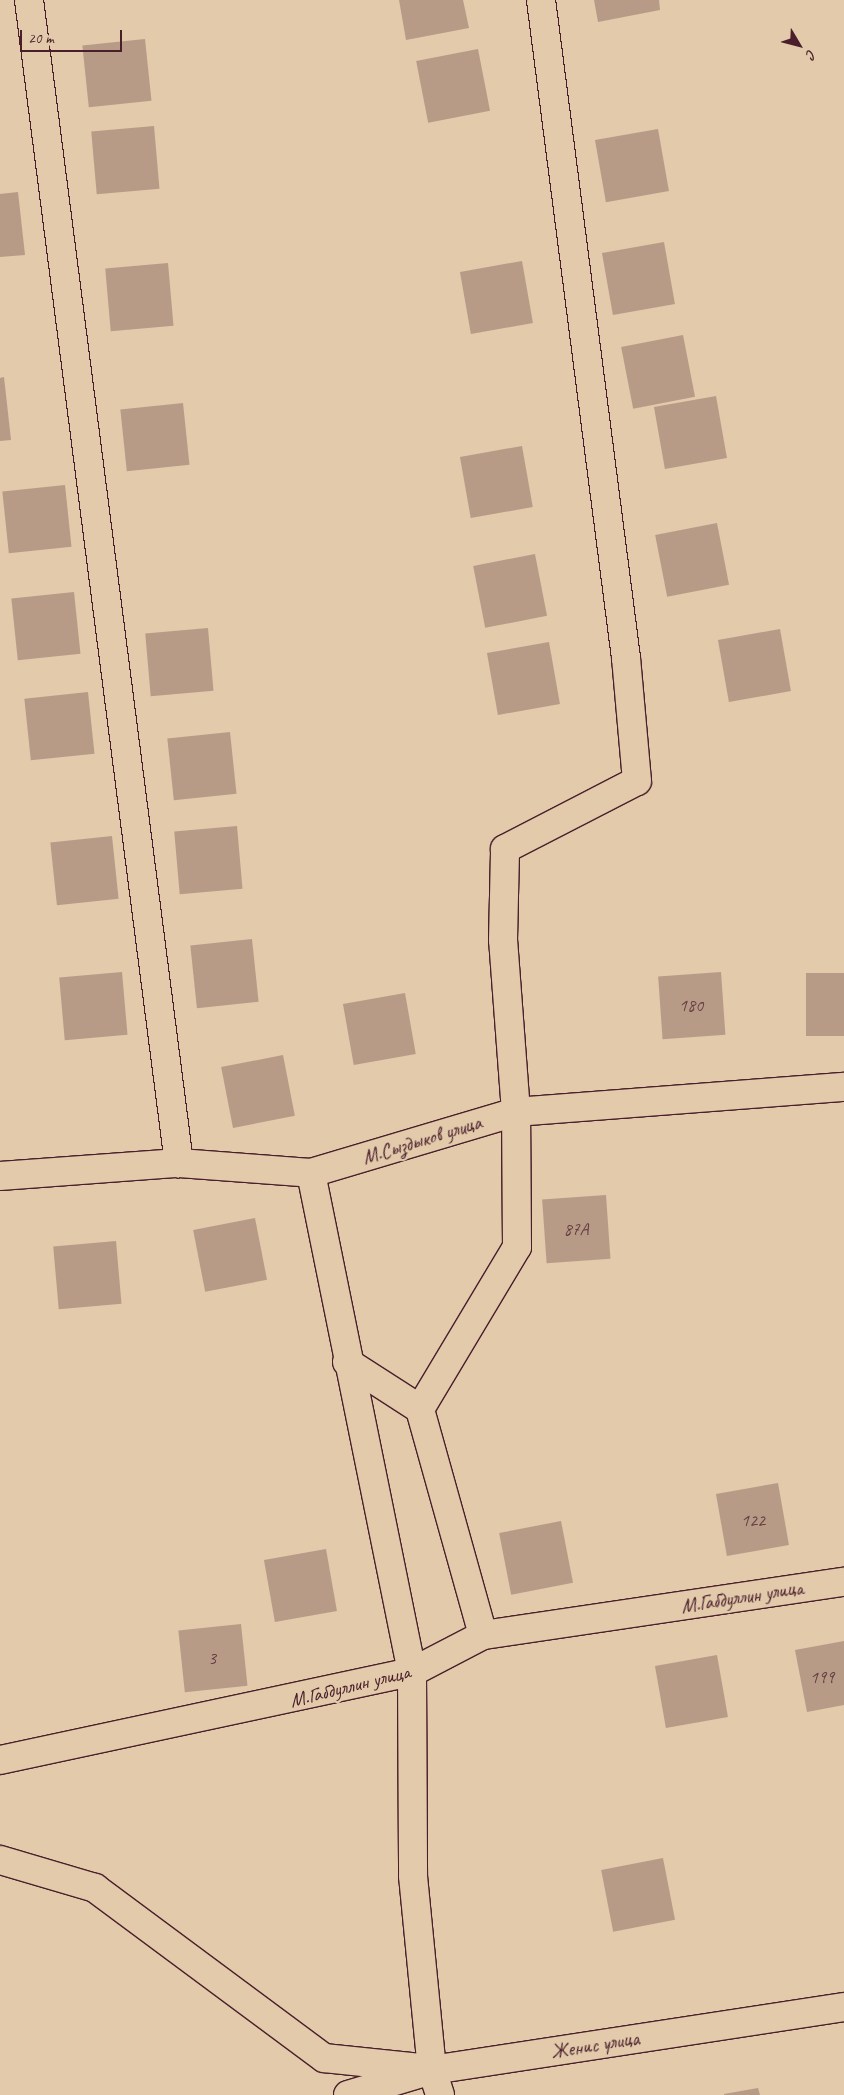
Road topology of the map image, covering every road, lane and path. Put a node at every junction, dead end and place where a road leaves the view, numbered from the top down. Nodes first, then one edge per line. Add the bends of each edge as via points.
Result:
1 (29, 0) edge
2 (541, 0) edge
3 (844, 1087) edge
4 (516, 1112) junction
5 (178, 1163) junction
6 (311, 1173) junction
7 (0, 1176) edge
8 (347, 1362) junction
9 (420, 1409) junction
10 (844, 1582) edge
11 (483, 1636) junction
12 (412, 1672) junction
13 (0, 1760) edge
14 (0, 1860) edge
15 (844, 2007) edge
16 (436, 2082) edge
17 (348, 2095) edge

1 - 5 street
2 - 4 street via 626,658 637,781 505,849 503,940
3 - 4 street, М.Сыздыков улица
4 - 6 street, М.Сыздыков улица
4 - 9 street via 517,1247
5 - 6 street, М.Сыздыков улица
5 - 7 street, М.Сыздыков улица
6 - 8 street
8 - 9 street
8 - 12 street
9 - 11 street
10 - 11 street, М.Габдуллин улица
11 - 12 street, М.Габдуллин улица
12 - 13 street, М.Габдуллин улица
12 - 16 street via 413,1876
14 - 16 street via 95,1888 324,2058
15 - 16 street, Женис улица
16 - 17 street, Женис улица

